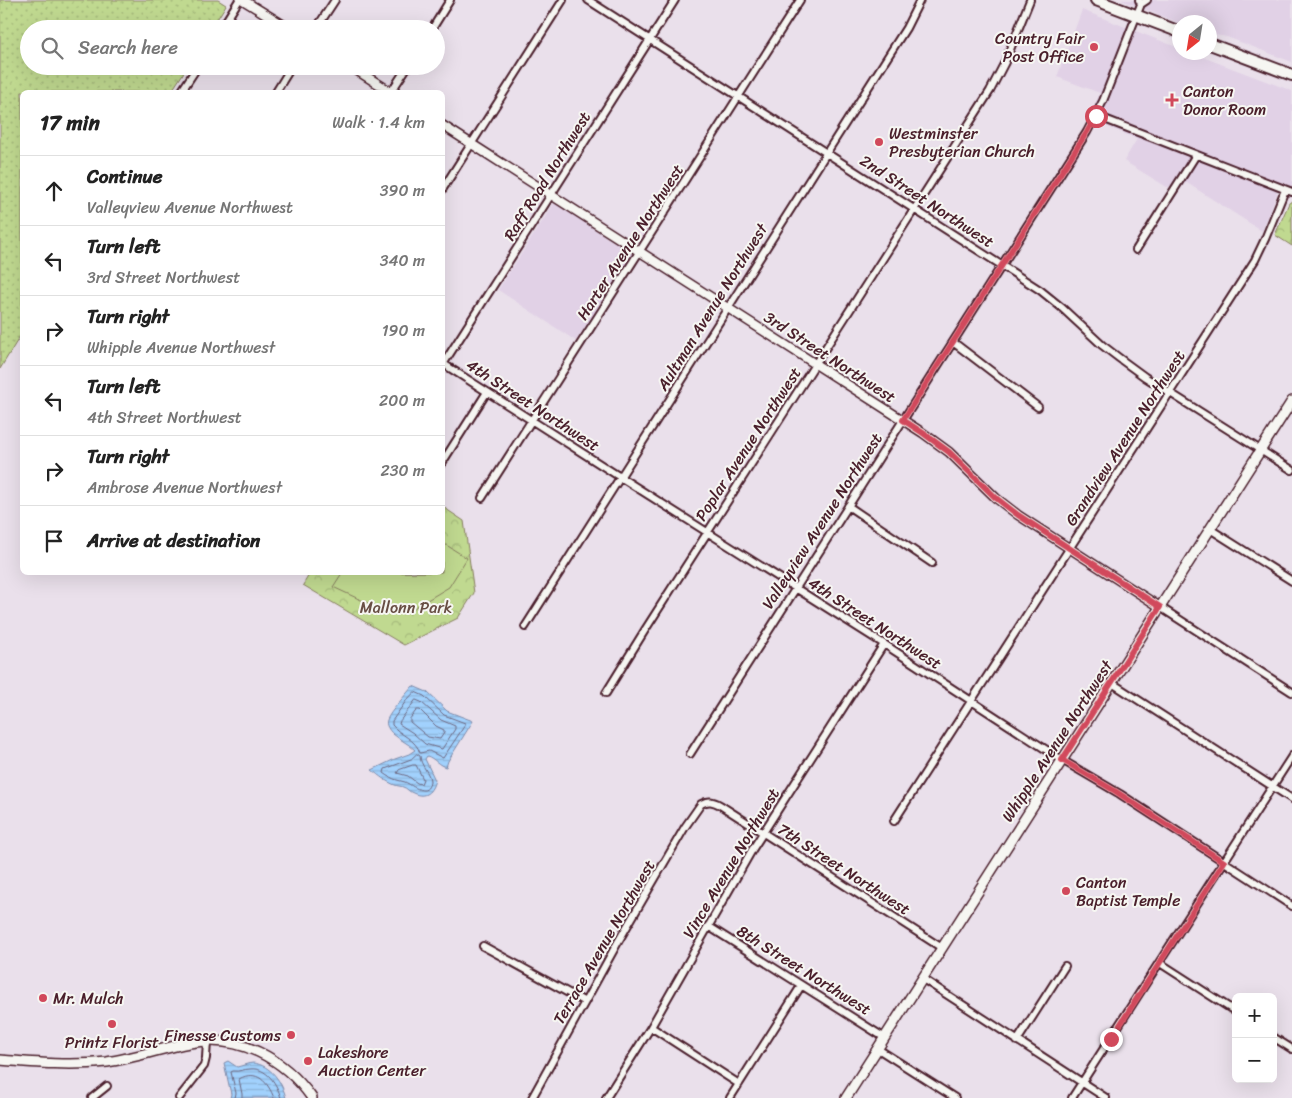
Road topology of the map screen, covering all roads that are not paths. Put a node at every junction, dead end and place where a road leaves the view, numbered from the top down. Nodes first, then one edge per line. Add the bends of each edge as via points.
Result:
1 (239, 0) edge
2 (243, 0) edge
3 (335, 0) edge
4 (450, 0) edge
5 (563, 0) edge
6 (588, 0) edge
7 (675, 0) edge
8 (800, 0) edge
9 (920, 0) edge
10 (1030, 0) edge
11 (1096, 0) edge
12 (1147, 0) edge
13 (1140, 2) edge
14 (1136, 15) junction
15 (227, 20) edge
16 (275, 20) edge
17 (322, 20) edge
18 (438, 20) edge
19 (1172, 29) edge
20 (650, 40) junction
21 (1217, 47) edge
22 (192, 75) edge
23 (286, 75) edge
24 (364, 75) edge
25 (402, 75) edge
26 (1292, 76) edge
27 (182, 90) edge
28 (277, 90) edge
29 (388, 90) edge
30 (392, 90) edge
31 (739, 97) junction
32 (1096, 116) junction
33 (445, 128) edge
34 (472, 144) junction
35 (826, 153) junction
36 (1196, 155) junction
37 (445, 185) edge
38 (1289, 191) edge
39 (552, 194) junction
40 (914, 209) junction
41 (1136, 250) dead end
42 (640, 251) junction
43 (1002, 265) junction
44 (728, 308) junction
45 (953, 342) junction
46 (445, 361) edge
47 (816, 364) junction
48 (445, 365) edge
49 (487, 392) junction
50 (1170, 393) junction
51 (1292, 400) edge
52 (1038, 407) dead end
53 (903, 420) junction
54 (531, 421) junction
55 (1260, 450) junction
56 (445, 458) edge
57 (1292, 470) edge
58 (620, 477) junction
59 (482, 498) dead end
60 (848, 506) junction
61 (1210, 529) junction
62 (708, 532) junction
63 (1070, 549) junction
64 (932, 563) dead end
65 (1292, 581) edge
66 (796, 589) junction
67 (1160, 607) junction
68 (524, 627) dead end
69 (884, 644) junction
70 (1112, 683) junction
71 (1292, 692) edge
72 (606, 693) dead end
73 (972, 701) junction
74 (690, 754) dead end
75 (1292, 756) edge
76 (1062, 760) junction
77 (1272, 786) junction
78 (1292, 799) edge
79 (704, 802) joint
80 (894, 821) dead end
81 (763, 833) junction
82 (1224, 862) junction
83 (1292, 906) edge
84 (708, 926) junction
85 (483, 946) dead end
86 (942, 948) junction
87 (1160, 963) junction
88 (1065, 966) dead end
89 (923, 979) junction
90 (801, 986) junction
91 (585, 1002) junction
92 (1232, 1009) edge
93 (651, 1027) junction
94 (885, 1038) junction
95 (1275, 1038) edge
96 (207, 1041) junction
97 (1017, 1041) junction
98 (878, 1049) junction
99 (1292, 1049) edge
100 (0, 1060) edge
101 (1082, 1082) junction
102 (739, 1084) junction
103 (107, 1086) dead end
104 (92, 1098) edge
105 (179, 1098) edge
106 (312, 1098) edge
107 (532, 1098) edge
108 (606, 1098) edge
109 (730, 1098) edge
110 (846, 1098) edge
111 (956, 1098) edge
112 (1072, 1098) edge
113 (1106, 1098) edge

1 - 15 street
2 - 16 street
3 - 17 street
4 - 18 street
5 - 34 street
6 - 20 street, 2nd Street Northwest
7 - 20 street, Raff Road Northwest
8 - 31 street, Harter Avenue Northwest
9 - 35 street, Aultman Avenue Northwest via 906,28
10 - 40 street, Poplar Avenue Northwest via 999,75
11 - 14 main road
12 - 13 street
13 - 14 street, Valleyview Avenue Northwest
14 - 19 main road
14 - 32 street, Valleyview Avenue Northwest
20 - 31 street, 2nd Street Northwest
20 - 39 street, Raff Road Northwest
21 - 26 main road
22 - 27 street
23 - 28 street
24 - 29 street
25 - 30 street
31 - 35 street, 2nd Street Northwest
31 - 42 street, Harter Avenue Northwest
32 - 36 street
32 - 43 street, Valleyview Avenue Northwest
33 - 34 street, 3rd Street Northwest
34 - 37 street
34 - 39 street, 3rd Street Northwest
35 - 40 street, 2nd Street Northwest
35 - 44 street, Aultman Avenue Northwest
36 - 38 street
36 - 41 street
38 - 50 street, Grandview Avenue Northwest via 1255,260
39 - 42 street, 3rd Street Northwest
39 - 46 street, Raff Road Northwest
40 - 43 street, 2nd Street Northwest
40 - 47 street, Poplar Avenue Northwest
42 - 44 street, 3rd Street Northwest
42 - 54 street, Harter Avenue Northwest
43 - 45 street, Valleyview Avenue Northwest
43 - 50 street, 2nd Street Northwest via 1051,298 1102,345
44 - 47 street, 3rd Street Northwest
44 - 58 street, Aultman Avenue Northwest
45 - 52 street
45 - 53 street, Valleyview Avenue Northwest
47 - 53 street, 3rd Street Northwest
47 - 62 street, Poplar Avenue Northwest
48 - 49 street, 4th Street Northwest
49 - 54 street, 4th Street Northwest
49 - 56 street
50 - 55 street, 2nd Street Northwest
50 - 63 street, Grandview Avenue Northwest
51 - 55 main road, Whipple Avenue Northwest
53 - 60 street, Valleyview Avenue Northwest
53 - 63 street, 3rd Street Northwest via 949,452 1007,507
54 - 58 street, 4th Street Northwest
54 - 59 street, Harter Avenue Northwest
55 - 57 street, 2nd Street Northwest
55 - 61 main road, Whipple Avenue Northwest
58 - 62 street, 4th Street Northwest
58 - 68 street, Aultman Avenue Northwest
60 - 64 street
60 - 66 street, Valleyview Avenue Northwest
61 - 65 street
61 - 67 main road, Whipple Avenue Northwest
62 - 66 street, 4th Street Northwest
62 - 72 street, Poplar Avenue Northwest
63 - 67 street, 3rd Street Northwest
63 - 73 street, Grandview Avenue Northwest
66 - 69 street, 4th Street Northwest
66 - 74 street, Valleyview Avenue Northwest
67 - 70 main road, Whipple Avenue Northwest
67 - 71 street, 3rd Street Northwest
69 - 73 street, 4th Street Northwest
69 - 81 street, Vince Avenue Northwest
70 - 76 main road, Whipple Avenue Northwest
70 - 77 street
73 - 76 street, 4th Street Northwest
73 - 80 street, Grandview Avenue Northwest
75 - 77 street
76 - 82 street, 4th Street Northwest
76 - 86 main road, Whipple Avenue Northwest
77 - 78 street
77 - 82 street
79 - 81 street, 7th Street Northwest via 716,803
79 - 91 street, Terrace Avenue Northwest via 685,827
81 - 84 street, Vince Avenue Northwest
81 - 86 street, 7th Street Northwest
82 - 83 street, 4th Street Northwest
82 - 87 street
84 - 90 street, 8th Street Northwest
84 - 93 street, Vince Avenue Northwest
85 - 91 street
86 - 89 main road, Whipple Avenue Northwest
87 - 92 street
87 - 101 street
88 - 97 street
89 - 94 main road, Whipple Avenue Northwest
89 - 97 street
90 - 94 street, 8th Street Northwest
90 - 102 street
91 - 107 street, Terrace Avenue Northwest
93 - 102 street
93 - 108 street, Vince Avenue Northwest
94 - 98 main road, Whipple Avenue Northwest
95 - 99 street
96 - 100 main road via 106,1062 69,1064
96 - 105 street via 204,1066
96 - 106 main road via 229,1043 261,1053 289,1071
97 - 101 street
98 - 110 main road, Whipple Avenue Northwest
98 - 111 street
101 - 112 street
101 - 113 street
102 - 109 street
103 - 104 street

